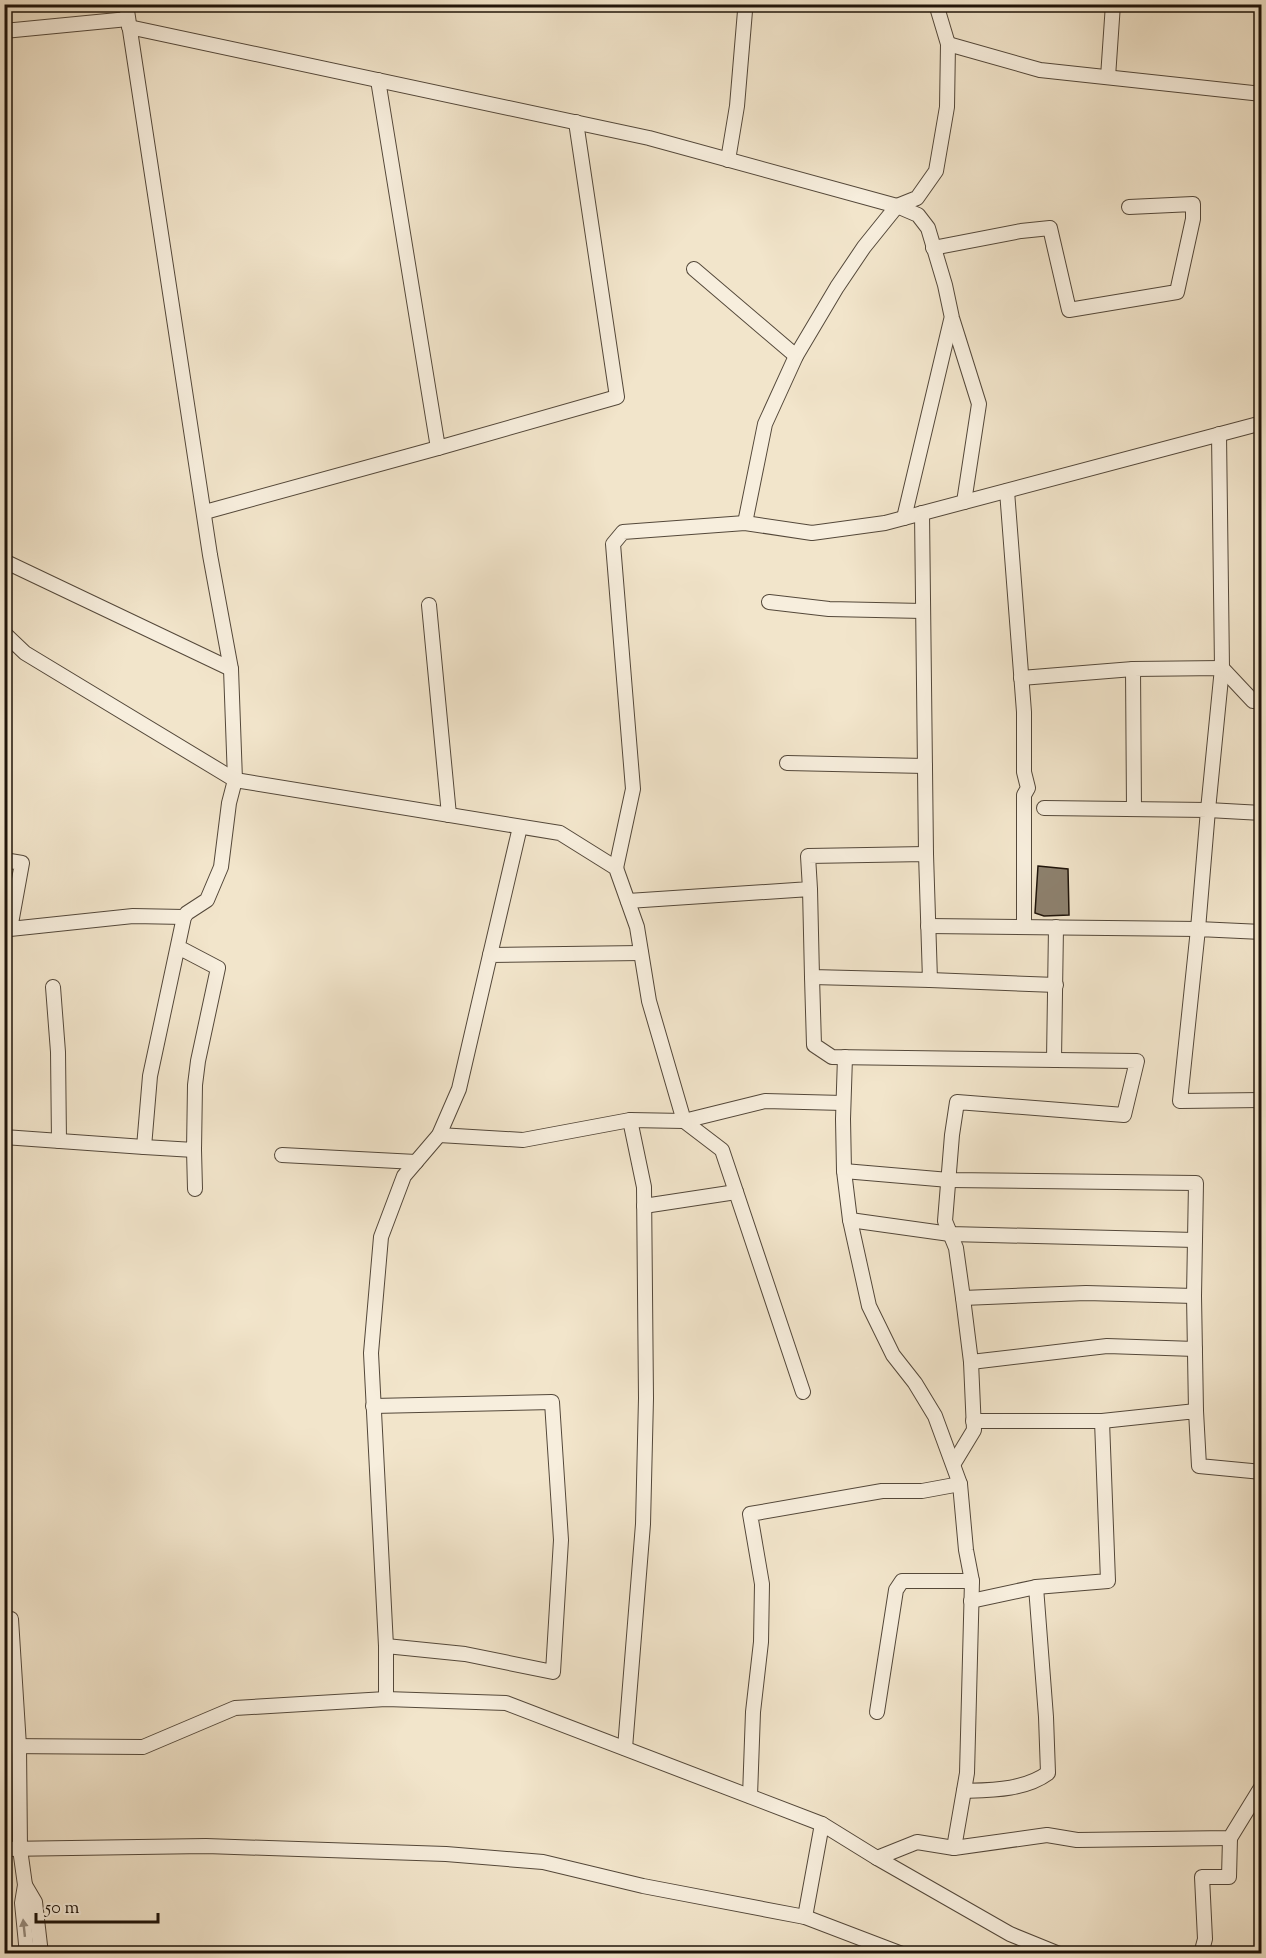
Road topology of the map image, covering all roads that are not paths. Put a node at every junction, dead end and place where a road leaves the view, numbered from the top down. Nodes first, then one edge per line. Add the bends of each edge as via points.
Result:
1 (126, 4) edge
2 (936, 4) edge
3 (1113, 4) edge
4 (745, 11) dead end
5 (128, 23) junction
6 (4, 31) edge
7 (948, 44) junction
8 (1108, 77) junction
9 (378, 80) junction
10 (1262, 94) edge
11 (576, 122) junction
12 (728, 160) junction
13 (897, 206) junction
14 (1129, 207) dead end
15 (933, 248) junction
16 (694, 269) dead end
17 (952, 318) junction
18 (796, 356) junction
19 (1262, 423) edge
20 (1219, 435) junction
21 (438, 448) junction
22 (1007, 491) junction
23 (963, 502) junction
24 (205, 512) junction
25 (922, 513) junction
26 (904, 518) junction
27 (745, 524) junction
28 (4, 561) edge
29 (769, 602) dead end
30 (429, 604) dead end
31 (923, 611) junction
32 (4, 633) edge
33 (1222, 668) junction
34 (231, 669) junction
35 (1133, 669) junction
36 (1021, 678) junction
37 (1262, 701) edge
38 (787, 764) dead end
39 (925, 766) junction
40 (235, 780) junction
41 (1044, 808) dead end
42 (1134, 809) junction
43 (1208, 810) junction
44 (1262, 813) edge
45 (449, 815) junction
46 (520, 827) junction
47 (926, 854) junction
48 (4, 860) edge
49 (616, 868) junction
50 (810, 889) junction
51 (628, 901) junction
52 (184, 917) junction
53 (928, 926) junction
54 (1024, 927) junction
55 (1056, 927) junction
56 (1198, 929) junction
57 (1262, 932) edge
58 (177, 947) junction
59 (641, 953) junction
60 (490, 956) junction
61 (812, 977) junction
62 (930, 980) junction
63 (1056, 985) junction
64 (53, 987) dead end
65 (845, 1057) junction
66 (1054, 1060) junction
67 (1262, 1100) edge
68 (843, 1103) junction
69 (630, 1120) junction
70 (684, 1121) junction
71 (439, 1135) junction
72 (4, 1137) edge
73 (59, 1141) junction
74 (144, 1147) junction
75 (194, 1150) junction
76 (282, 1155) dead end
77 (416, 1162) junction
78 (844, 1171) junction
79 (949, 1180) junction
80 (195, 1189) dead end
81 (736, 1192) junction
82 (644, 1206) junction
83 (850, 1220) junction
84 (950, 1234) junction
85 (1195, 1240) junction
86 (1194, 1296) junction
87 (963, 1298) junction
88 (1195, 1349) junction
89 (971, 1362) junction
90 (803, 1392) dead end
91 (374, 1406) junction
92 (1196, 1411) junction
93 (973, 1420) junction
94 (1102, 1422) junction
95 (954, 1463) junction
96 (1262, 1472) edge
97 (960, 1484) junction
98 (972, 1581) junction
99 (1036, 1587) junction
100 (971, 1601) junction
101 (11, 1619) dead end
102 (386, 1646) junction
103 (386, 1699) junction
104 (877, 1712) dead end
105 (12, 1746) edge
106 (625, 1748) junction
107 (1262, 1786) edge
108 (964, 1791) junction
109 (750, 1796) junction
110 (822, 1824) junction
111 (1230, 1838) junction
112 (954, 1848) junction
113 (4, 1849) edge
114 (20, 1849) junction
115 (877, 1858) junction
116 (28, 1902) junction
117 (805, 1917) junction
118 (27, 1953) edge
119 (41, 1953) edge
120 (902, 1953) edge
121 (1059, 1953) edge
122 (1201, 1953) edge

1 - 5 street
2 - 7 street
3 - 8 street
4 - 12 street
5 - 6 street
5 - 9 street
5 - 24 street
7 - 8 street via 1040,70
7 - 13 street via 947,107 936,171 917,198
8 - 10 street
9 - 11 street
9 - 21 street
11 - 12 street
11 - 21 street via 617,397
12 - 13 street
13 - 15 street via 923,220
13 - 18 street via 853,263
14 - 15 street via 1193,204 1177,292 1070,310 1050,228
15 - 17 street
16 - 18 street
17 - 23 street via 979,404
17 - 26 street
18 - 27 street via 765,424
19 - 20 street
20 - 22 street
20 - 33 street
21 - 24 street
22 - 23 street
22 - 36 street
23 - 25 street
24 - 34 street
25 - 26 street
25 - 31 street
26 - 27 street via 812,533
27 - 49 street via 623,532 612,544 633,789
28 - 34 street
29 - 31 street via 829,609
30 - 45 street
31 - 39 street
32 - 40 street via 25,653
33 - 35 street
33 - 37 street via 1253,700
33 - 43 street
34 - 40 street
35 - 36 street
35 - 42 street
36 - 54 street via 1028,788 1024,795
38 - 39 street
39 - 47 street
40 - 45 street
40 - 52 street via 221,867 207,900
41 - 42 street
42 - 43 street
43 - 44 street
43 - 56 street
45 - 46 street
46 - 49 street via 560,833
46 - 60 street
47 - 50 street via 808,856
47 - 53 street
48 - 52 street via 22,863 10,929 133,916
49 - 51 street
50 - 51 street
50 - 61 street
51 - 59 street
52 - 58 street
53 - 54 street
53 - 62 street
54 - 55 street
55 - 56 street
55 - 63 street
56 - 57 street
56 - 67 street via 1180,1101
58 - 74 street via 150,1076
58 - 75 street via 218,968 198,1061
59 - 60 street
59 - 70 street via 649,1001
60 - 71 street via 459,1089
61 - 62 street
61 - 65 street via 814,1045 832,1057
62 - 63 street
63 - 66 street
64 - 73 street
65 - 66 street
65 - 68 street
66 - 79 street via 1137,1061 1124,1116 957,1102
68 - 70 street via 765,1101
68 - 78 street
69 - 70 street
69 - 71 street via 523,1140
69 - 82 street via 644,1187
70 - 81 street via 722,1150
71 - 77 street
72 - 73 street
73 - 74 street
74 - 75 street
75 - 80 street
76 - 77 street
77 - 91 street via 404,1176 381,1237 371,1353
78 - 79 street
78 - 83 street
79 - 84 street via 945,1221
79 - 85 street via 1196,1183
81 - 82 street
81 - 90 street
82 - 106 street via 643,1524
83 - 84 street
83 - 95 street via 869,1306 893,1355 935,1416
84 - 85 street
84 - 87 street via 956,1248
85 - 86 street
86 - 87 street via 1086,1293
86 - 88 street
87 - 89 street
88 - 89 street via 1107,1346
88 - 92 street
89 - 93 street
91 - 102 street
91 - 102 street via 552,1402 561,1540 553,1672 465,1654
92 - 94 street
92 - 96 street via 1199,1466
93 - 94 street
93 - 95 street via 974,1431
94 - 99 street via 1108,1581
95 - 97 street
97 - 98 street
97 - 109 street via 922,1491 882,1491 750,1514 762,1584
98 - 100 street
98 - 104 street via 902,1581 896,1590
99 - 100 street
99 - 108 street via 1048,1773 1015,1787
100 - 108 street via 968,1773
101 - 105 street
102 - 103 street
103 - 105 street via 235,1708 143,1747
103 - 106 street via 506,1703
105 - 114 street
106 - 109 street
107 - 111 street
108 - 112 street
109 - 110 street
110 - 115 street
110 - 117 street
111 - 112 street via 1077,1840 1047,1835
111 - 122 street via 1229,1877 1202,1877 1205,1939
112 - 115 street via 917,1842
113 - 114 street
114 - 116 street
114 - 117 street via 206,1846 446,1854 543,1862
115 - 121 street via 1010,1934
118 -> 116 street
116 - 119 street
117 - 120 street

